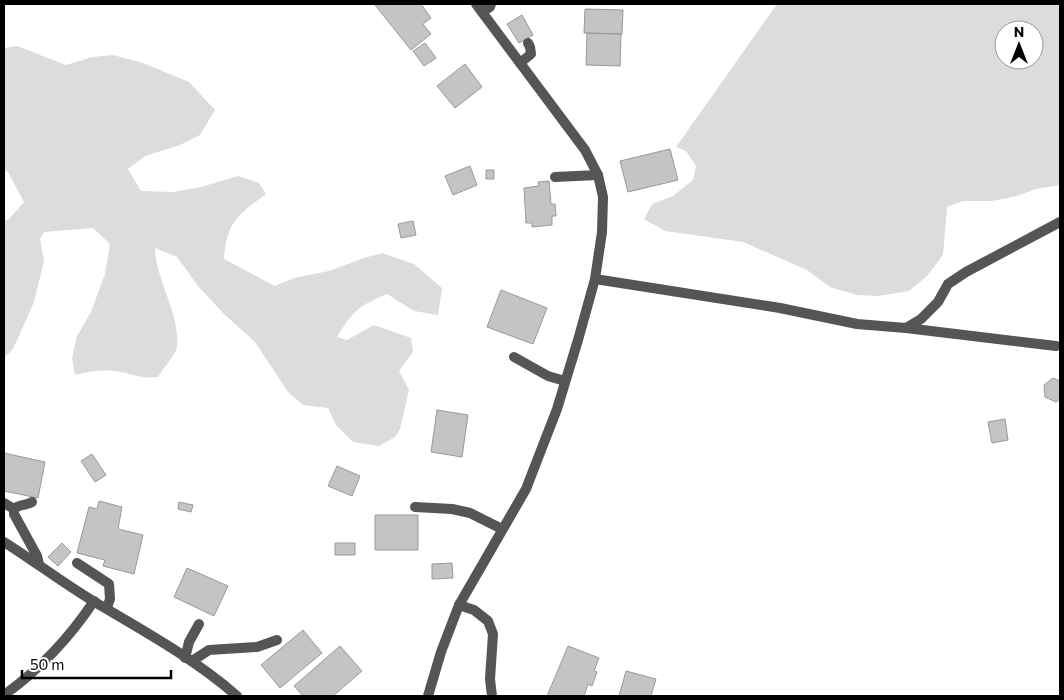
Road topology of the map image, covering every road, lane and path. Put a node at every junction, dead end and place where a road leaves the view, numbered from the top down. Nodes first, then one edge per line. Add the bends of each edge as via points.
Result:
1 (491, 4) edge
2 (479, 8) edge
3 (528, 44) dead end
4 (520, 62) junction
5 (598, 175) junction
6 (555, 177) dead end
7 (1060, 222) edge
8 (596, 279) junction
9 (906, 328) junction
10 (1056, 346) dead end
11 (514, 357) dead end
12 (565, 382) junction
13 (32, 502) dead end
14 (4, 503) edge
15 (415, 507) dead end
16 (14, 509) junction
17 (502, 529) junction
18 (4, 542) edge
19 (77, 562) dead end
20 (39, 564) junction
21 (94, 601) junction
22 (459, 605) junction
23 (107, 608) junction
24 (199, 624) dead end
25 (276, 640) dead end
26 (188, 660) junction
27 (4, 695) edge
28 (237, 696) edge
29 (428, 696) edge
30 (492, 696) edge

1 - 2 street via 490,7
2 - 4 street
3 - 4 street via 531,54
4 - 5 street via 585,150
5 - 6 street
5 - 8 street via 603,197
7 - 9 street via 948,284 938,302
8 - 9 street via 780,308 857,324
8 - 12 street
9 - 10 street
11 - 12 street
12 - 17 street via 526,489
13 - 16 street
14 - 16 street
15 - 17 street via 470,513
16 - 20 street
17 - 22 street
18 - 20 street
19 - 23 street via 109,584
20 - 21 street
21 - 23 street
21 - 27 street via 79,624 43,662
22 - 29 street
22 - 30 street via 474,610 488,621 493,634
23 - 26 street
24 - 26 street via 189,642
25 - 26 street via 257,647 209,650
26 - 28 street

